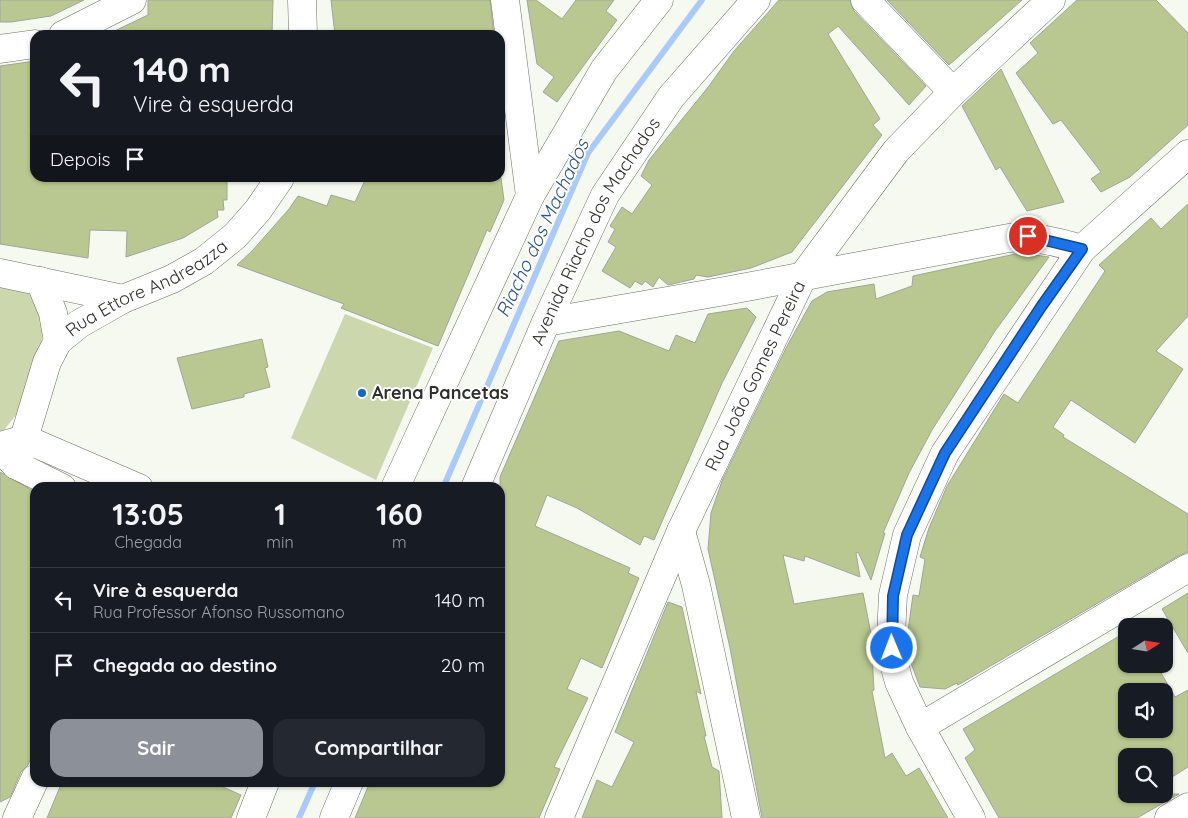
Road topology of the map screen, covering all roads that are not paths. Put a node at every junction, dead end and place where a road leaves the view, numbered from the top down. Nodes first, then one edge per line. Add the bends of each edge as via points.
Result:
1 (132, 0) edge
2 (302, 0) edge
3 (505, 0) edge
4 (659, 0) edge
5 (756, 0) edge
6 (865, 0) edge
7 (1051, 0) edge
8 (73, 30) edge
9 (302, 30) edge
10 (30, 45) edge
11 (0, 49) edge
12 (953, 92) junction
13 (1188, 154) edge
14 (277, 182) edge
15 (530, 196) junction
16 (1082, 249) junction
17 (0, 273) edge
18 (802, 276) junction
19 (40, 282) junction
20 (123, 299) junction
21 (546, 322) junction
22 (58, 341) junction
23 (10, 449) edge
24 (54, 482) edge
25 (119, 482) edge
26 (398, 482) edge
27 (478, 482) edge
28 (681, 531) junction
29 (1188, 568) edge
30 (920, 727) junction
31 (32, 787) edge
32 (264, 787) edge
33 (347, 787) edge
34 (1188, 807) edge
35 (18, 818) edge
36 (250, 818) edge
37 (334, 818) edge
38 (559, 818) edge
39 (746, 818) edge
40 (971, 818) edge
41 (1169, 818) edge

1 - 8 street
2 - 9 street
3 - 15 street
4 - 15 street via 604,70
5 - 21 street, Avenida Riacho dos Machados via 671,97 605,195
6 - 12 street
7 - 12 street, Rua João Gomes Pereira
10 - 11 street
12 - 18 street, Rua João Gomes Pereira via 896,152
13 - 16 street
14 - 20 street, Rua Ettore Andreazza via 235,236 204,261 172,279
15 - 26 street
16 - 18 street via 1028,236
16 - 30 street via 945,453 907,535 893,596 890,636 899,682
17 - 19 street
18 - 21 street
18 - 28 street, Rua João Gomes Pereira
19 - 20 street
19 - 22 street
20 - 22 street, Rua Ettore Andreazza via 79,324
21 - 27 street, Avenida Riacho dos Machados
22 - 23 street, Rua Ettore Andreazza
23 - 24 street
23 - 25 street
28 - 38 street, Rua João Gomes Pereira
28 - 39 street via 696,585
29 - 30 street
30 - 40 street
31 - 35 street
32 - 36 street
33 - 37 street
34 - 41 street

